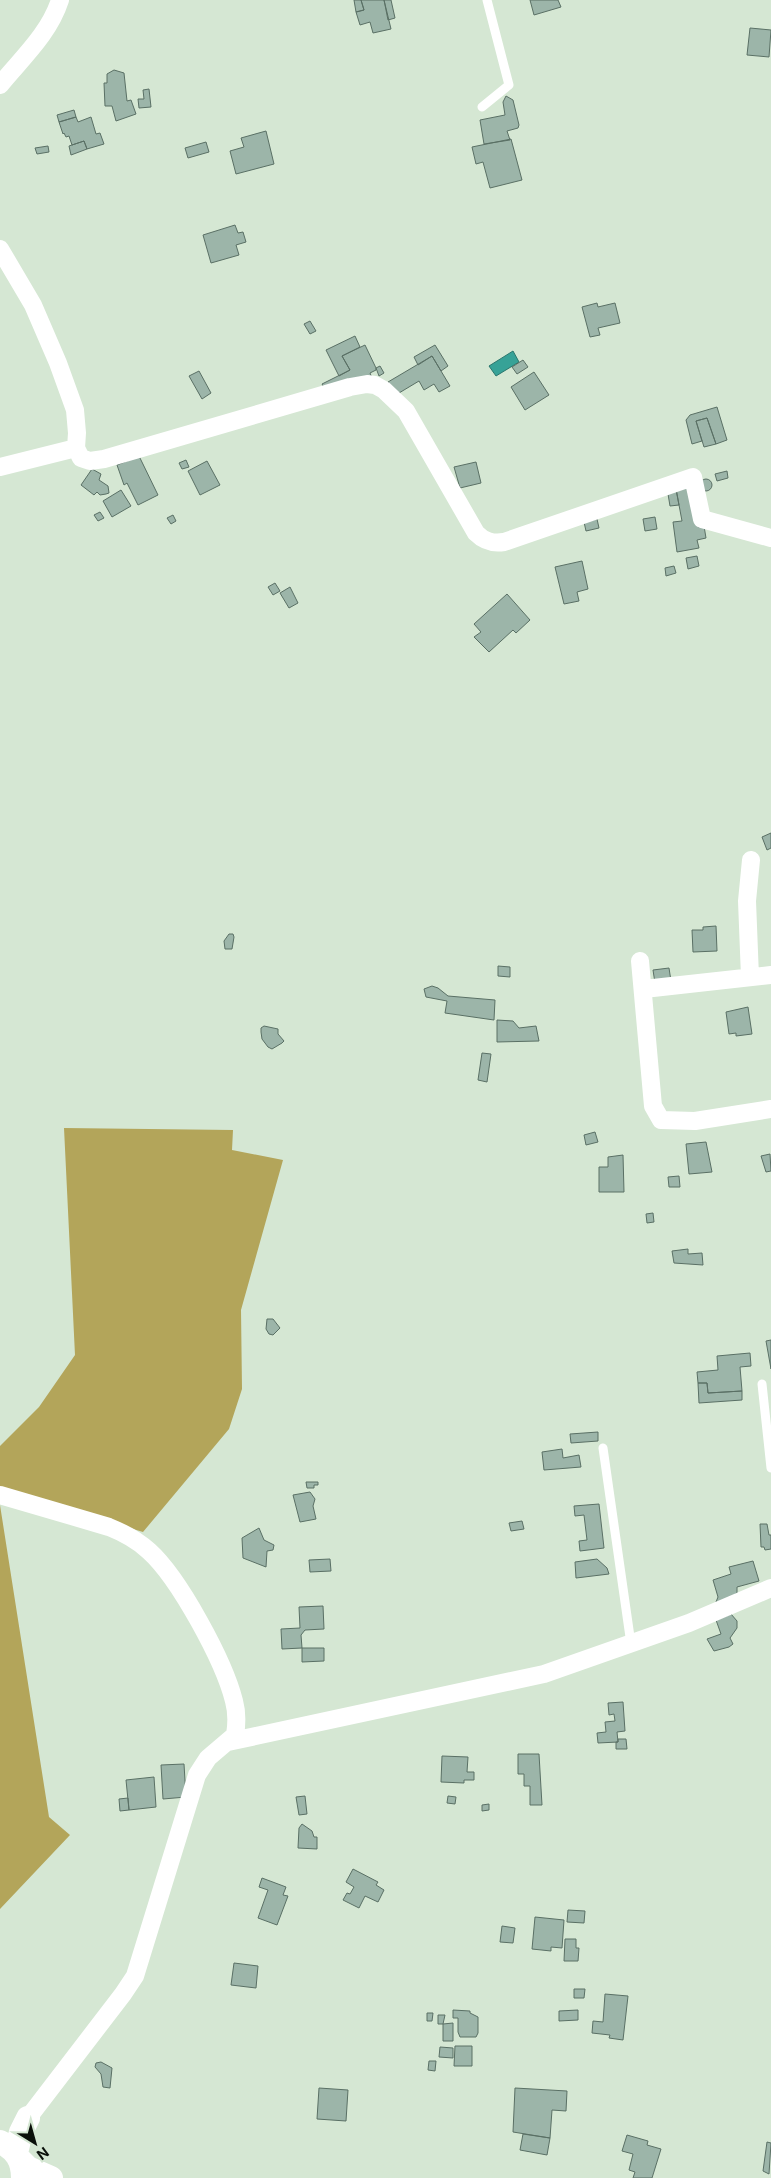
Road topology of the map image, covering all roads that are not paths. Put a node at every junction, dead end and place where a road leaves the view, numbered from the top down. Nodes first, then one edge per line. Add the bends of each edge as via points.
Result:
1 (60, 0) edge
2 (487, 0) edge
3 (0, 85) edge
4 (482, 107) dead end
5 (0, 249) edge
6 (76, 448) junction
7 (0, 467) edge
8 (771, 538) edge
9 (751, 860) dead end
10 (640, 961) dead end
11 (771, 975) edge
12 (750, 977) junction
13 (644, 990) junction
14 (771, 1109) edge
15 (762, 1384) dead end
16 (603, 1448) dead end
17 (771, 1468) edge
18 (0, 1495) edge
19 (771, 1588) edge
20 (632, 1644) junction
21 (228, 1742) junction
22 (28, 2118) joint
23 (12, 2154) edge
24 (51, 2178) edge

1 - 3 street via 54,18 40,38
2 - 4 lane via 509,85
5 - 6 street via 33,306 58,363 75,410
6 - 7 street
6 - 8 street via 81,458 90,461 104,459 350,387 376,385 406,411 483,540 504,542 693,477 702,520
9 - 12 street via 746,901
10 - 13 street
11 - 12 street
12 - 13 street
13 - 14 street via 654,1106 661,1120 695,1121
15 - 17 lane
16 - 20 lane
18 - 21 street via 110,1527 150,1551 179,1586 226,1677 237,1720 235,1735
19 - 20 street
20 - 21 street via 544,1674
21 - 22 street via 208,1758 197,1775 135,1976
22 - 23 street
23 - 24 street via 28,2168

